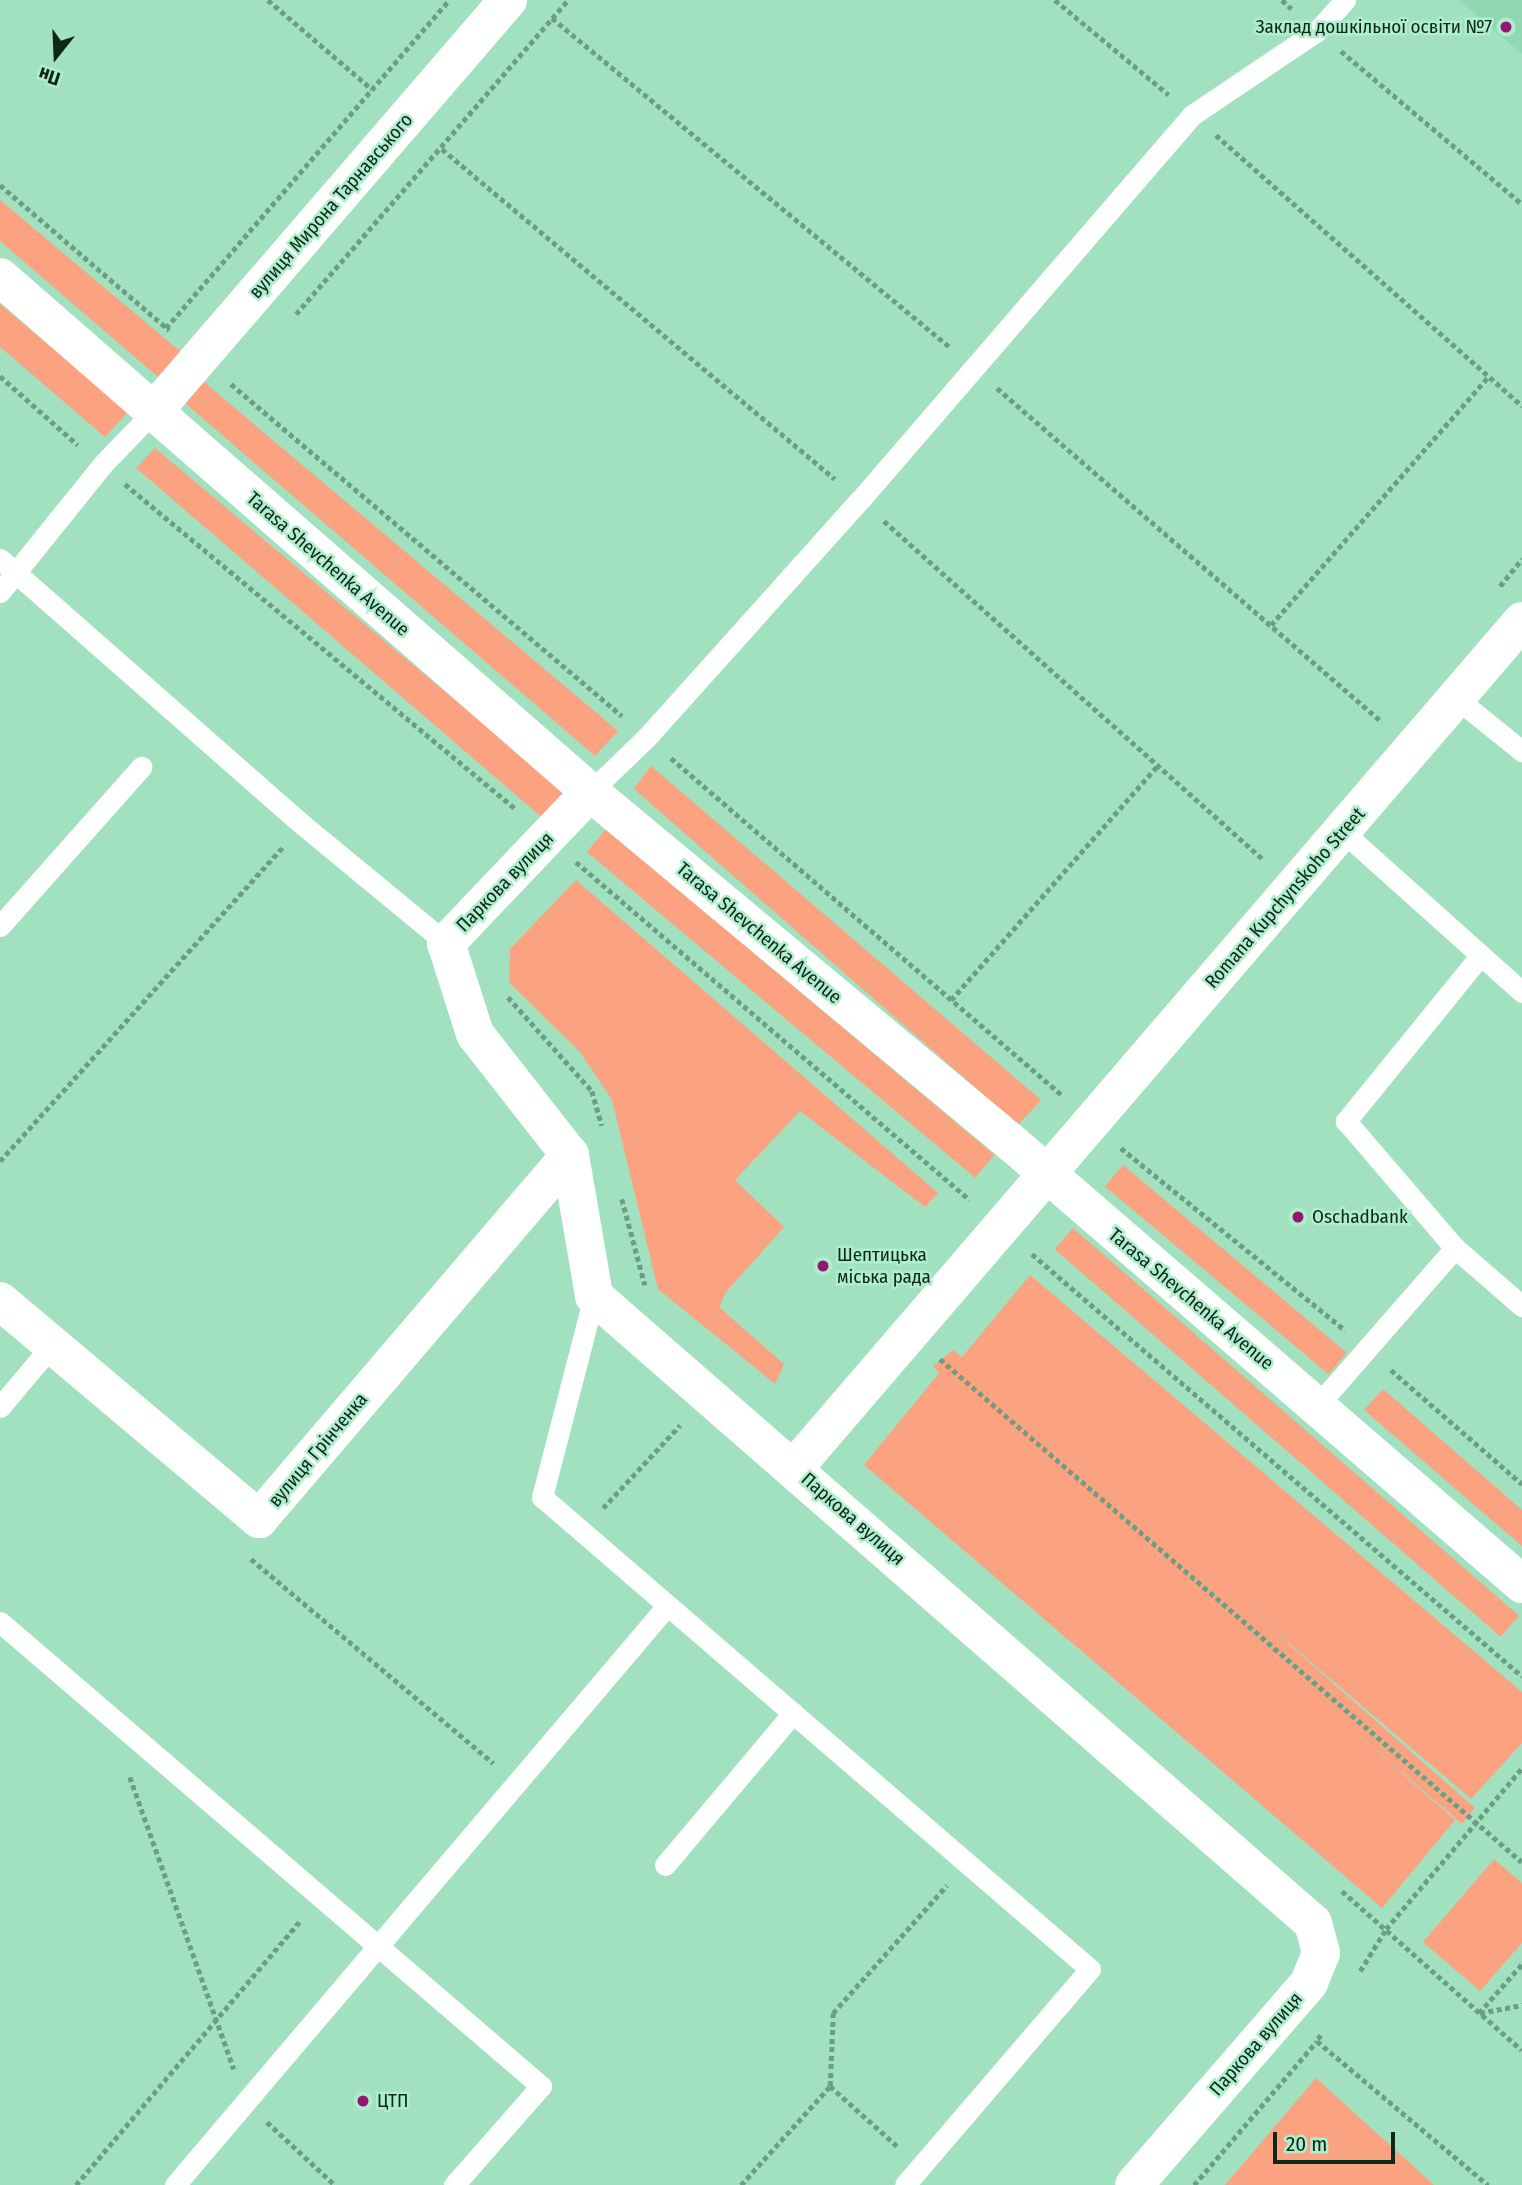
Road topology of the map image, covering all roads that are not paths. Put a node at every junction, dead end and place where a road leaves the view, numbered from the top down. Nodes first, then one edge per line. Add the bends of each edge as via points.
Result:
1 (508, 0) edge
2 (1345, 0) edge
3 (0, 277) edge
4 (153, 412) junction
5 (0, 559) edge
6 (17, 573) junction
7 (0, 592) edge
8 (1522, 621) edge
9 (1456, 698) junction
10 (1522, 751) edge
11 (141, 767) dead end
12 (590, 792) junction
13 (1343, 832) junction
14 (0, 926) edge
15 (446, 943) junction
16 (1480, 956) junction
17 (1522, 992) edge
18 (570, 1155) junction
19 (1044, 1172) junction
20 (1455, 1248) junction
21 (594, 1296) junction
22 (0, 1301) edge
23 (1522, 1306) edge
24 (52, 1345) junction
25 (1317, 1406) junction
26 (0, 1407) edge
27 (794, 1467) junction
28 (1522, 1584) edge
29 (666, 1607) junction
30 (0, 1622) edge
31 (793, 1713) junction
32 (665, 1865) dead end
33 (380, 1947) junction
34 (175, 2185) edge
35 (454, 2185) edge
36 (905, 2185) edge
37 (1134, 2185) edge

1 - 4 street, вулиця Мирона Тарнавського
2 - 12 lane via 1317,31 1192,115 860,500 647,737
3 - 4 street, Tarasa Shevchenka Avenue
4 - 6 lane via 102,465
4 - 12 street, Tarasa Shevchenka Avenue
5 - 6 lane
6 - 7 lane
6 - 15 lane via 303,825
8 - 9 street, Romana Kupchynskoho Street
9 - 10 lane
9 - 13 street, Romana Kupchynskoho Street
11 - 14 lane
12 - 15 street, Паркова вулиця
12 - 19 street, Tarasa Shevchenka Avenue
13 - 16 lane
13 - 19 street, Romana Kupchynskoho Street
15 - 18 street, Паркова вулиця via 475,1034
16 - 17 lane
16 - 20 lane via 1346,1121
18 - 21 street, Паркова вулиця
18 - 24 street, вулиця Грінченка via 259,1519
19 - 25 street, Tarasa Shevchenka Avenue
19 - 27 street, Romana Kupchynskoho Street
20 - 23 lane
20 - 25 lane
21 - 27 street, Паркова вулиця
21 - 29 lane via 542,1497
22 - 24 street, вулиця Грінченка
24 - 26 lane
25 - 28 street, Tarasa Shevchenka Avenue
27 - 37 street, Паркова вулиця via 1313,1923 1321,1953 1310,1983
29 - 31 lane
29 - 33 lane
30 - 33 lane
31 - 32 lane
31 - 36 lane via 1090,1969
33 - 34 lane
33 - 35 lane via 541,2086

